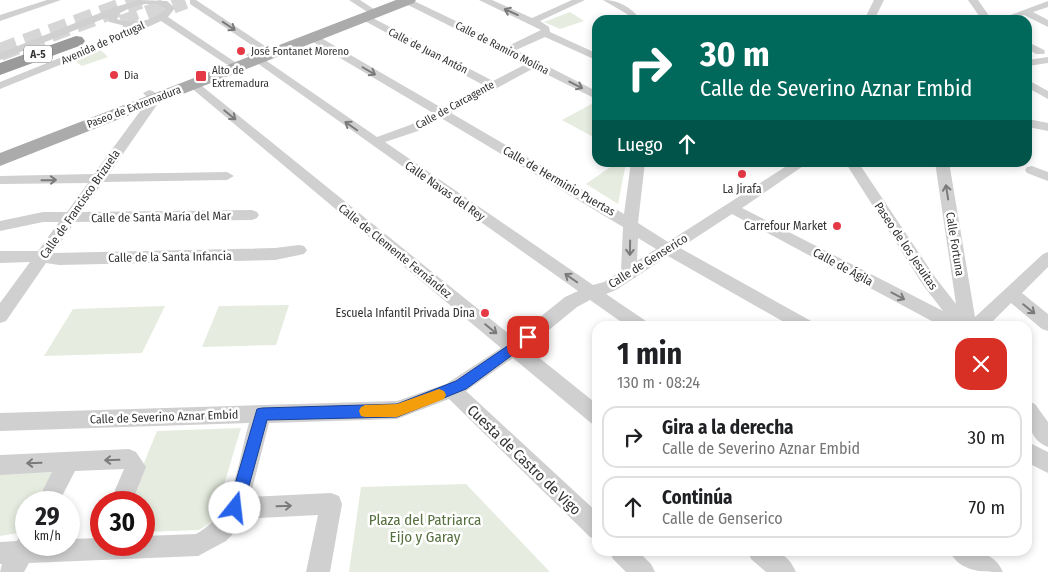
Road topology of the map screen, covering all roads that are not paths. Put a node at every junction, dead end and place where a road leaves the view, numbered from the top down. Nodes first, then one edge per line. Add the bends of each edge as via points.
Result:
1 (56, 0) edge
2 (354, 0) edge
3 (394, 0) edge
4 (408, 0) edge
5 (580, 0) edge
6 (608, 0) edge
7 (879, 0) edge
8 (973, 0) edge
9 (491, 1) edge
10 (131, 3) edge
11 (1048, 4) edge
12 (181, 7) edge
13 (370, 13) junction
14 (1027, 13) junction
15 (632, 15) edge
16 (872, 15) edge
17 (984, 15) edge
18 (1020, 15) edge
19 (1031, 15) edge
20 (1032, 16) edge
21 (0, 18) edge
22 (151, 21) junction
23 (532, 21) junction
24 (1048, 24) edge
25 (545, 33) junction
26 (312, 37) junction
27 (1032, 47) edge
28 (508, 50) junction
29 (1040, 52) dead end
30 (261, 54) junction
31 (592, 55) edge
32 (0, 56) edge
33 (1048, 60) edge
34 (0, 62) edge
35 (230, 62) junction
36 (1032, 62) edge
37 (533, 64) junction
38 (0, 69) edge
39 (193, 84) junction
40 (492, 85) junction
41 (0, 86) edge
42 (1032, 86) edge
43 (592, 94) edge
44 (152, 96) junction
45 (1048, 96) edge
46 (442, 114) junction
47 (1032, 125) edge
48 (1048, 127) edge
49 (374, 142) junction
50 (0, 151) edge
51 (0, 160) edge
52 (637, 167) edge
53 (795, 167) edge
54 (854, 167) edge
55 (943, 167) edge
56 (1032, 170) dead end
57 (227, 176) dead end
58 (1048, 177) edge
59 (98, 179) junction
60 (0, 180) edge
61 (731, 208) junction
62 (252, 215) dead end
63 (70, 218) junction
64 (630, 223) junction
65 (0, 226) edge
66 (668, 249) junction
67 (299, 250) dead end
68 (0, 257) edge
69 (42, 258) junction
70 (1048, 258) edge
71 (629, 274) junction
72 (591, 292) junction
73 (1010, 294) junction
74 (5, 302) edge
75 (0, 316) edge
76 (633, 321) edge
77 (796, 321) edge
78 (946, 321) edge
79 (960, 321) edge
80 (967, 321) edge
81 (982, 321) edge
82 (1048, 324) edge
83 (514, 348) junction
84 (471, 379) joint
85 (452, 390) junction
86 (592, 412) edge
87 (262, 414) junction
88 (1032, 415) edge
89 (0, 422) edge
90 (1047, 436) edge
91 (1032, 454) edge
92 (69, 462) junction
93 (1048, 463) edge
94 (0, 465) edge
95 (54, 491) edge
96 (126, 491) edge
97 (235, 508) junction
98 (592, 523) edge
99 (198, 545) joint
100 (155, 546) edge
101 (15, 554) edge
102 (626, 556) edge
103 (765, 556) edge
104 (968, 556) edge
105 (11, 572) edge
106 (318, 572) edge
107 (642, 572) edge
108 (784, 572) edge
109 (991, 572) edge

1 - 21 street
2 - 13 street, Calle de Juan Antón
3 - 13 main road, Paseo de Extremadura
4 - 13 main road, Paseo de Extremadura
4 - 28 street, Calle de Ramiro Molina
5 - 23 street
6 - 15 street
7 - 16 street
8 - 17 street
23 -> 9 street
10 - 12 street, Avenida de Portugal via 164,2
10 - 22 street, Avenida de Portugal via 111,17 112,20 131,25
10 - 32 street, Avenida de Portugal
11 - 14 street
12 - 22 street, Avenida de Portugal
12 -> 30 street, Calle Navas del Rey
12 - 35 street
13 - 26 main road, Paseo de Extremadura
13 - 30 main road, Paseo de Extremadura
13 - 40 street, Calle de Juan Antón
14 - 18 street
14 - 19 street
20 - 24 street
22 - 41 street, Avenida de Portugal
23 - 25 street via 546,29
25 - 28 street
25 - 31 street
26 - 30 main road, Paseo de Extremadura
26 -> 46 street, Calle de Herminio Puertas
27 - 29 street
28 - 37 street, Calle de Ramiro Molina
30 - 35 main road, Paseo de Extremadura
30 - 39 main road, Paseo de Extremadura
49 -> 30 street, Calle Navas del Rey
33 - 36 street
34 - 38 highway, A-5 via 71,39
35 - 44 main road, Paseo de Extremadura
37 - 40 street, Calle de Carcagente
37 -> 43 street, Calle de Ramiro Molina
39 - 44 main road, Paseo de Extremadura
39 -> 83 street, Calle de Clemente Fernández
40 - 46 street, Calle de Carcagente
42 - 45 street
44 - 50 main road, Paseo de Extremadura
44 - 51 main road, Paseo de Extremadura
44 - 59 street, Calle de Francisco Brizuela
46 - 49 street, Calle de Carcagente
46 - 64 street, Calle de Herminio Puertas
47 - 48 street
72 -> 49 street, Calle Navas del Rey
52 - 64 street
53 - 61 street, Calle de Genserico
54 - 79 street, Paseo de los Jesuitas via 929,281
80 -> 55 street, Calle Fortuna
56 - 58 street
57 - 59 street
60 -> 59 street
59 - 63 street, Calle de Francisco Brizuela
61 - 66 street, Calle de Genserico
61 -> 78 street, Calle de Ágila
62 - 63 street, Calle de Santa María del Mar
63 - 65 street, Calle de Santa María del Mar via 43,217
63 - 69 street, Calle de Francisco Brizuela
64 - 66 street, Calle de Herminio Puertas
64 -> 71 street
66 - 71 street, Calle de Genserico
66 - 77 street, Calle de Herminio Puertas
67 - 69 street, Calle de la Santa Infancia via 275,254
68 - 69 street, Calle de la Santa Infancia
69 - 74 street, Calle de Francisco Brizuela
70 - 73 street
71 - 72 street, Calle de Genserico via 610,286
72 - 76 street, Calle Navas del Rey
72 - 83 street, Calle de Genserico via 571,302
73 - 81 street
73 -> 82 street
74 - 75 street, Calle de Francisco Brizuela
83 - 84 street, Calle de Genserico
83 - 86 street, Calle de Clemente Fernández
84 - 85 street, Calle de Severino Aznar Embid
85 - 87 street, Calle de Severino Aznar Embid via 397,410
85 - 98 street, Cuesta de Castro de Vigo
87 - 89 street, Calle de Severino Aznar Embid
87 - 97 street
88 - 90 street
91 - 93 street
92 -> 94 street
92 - 95 street
96 -> 92 street via 136,467 128,459
97 - 99 street via 225,526 214,537
97 -> 106 street via 331,504
99 - 100 street
101 - 105 street
102 - 107 street
103 - 108 street
104 - 109 street

